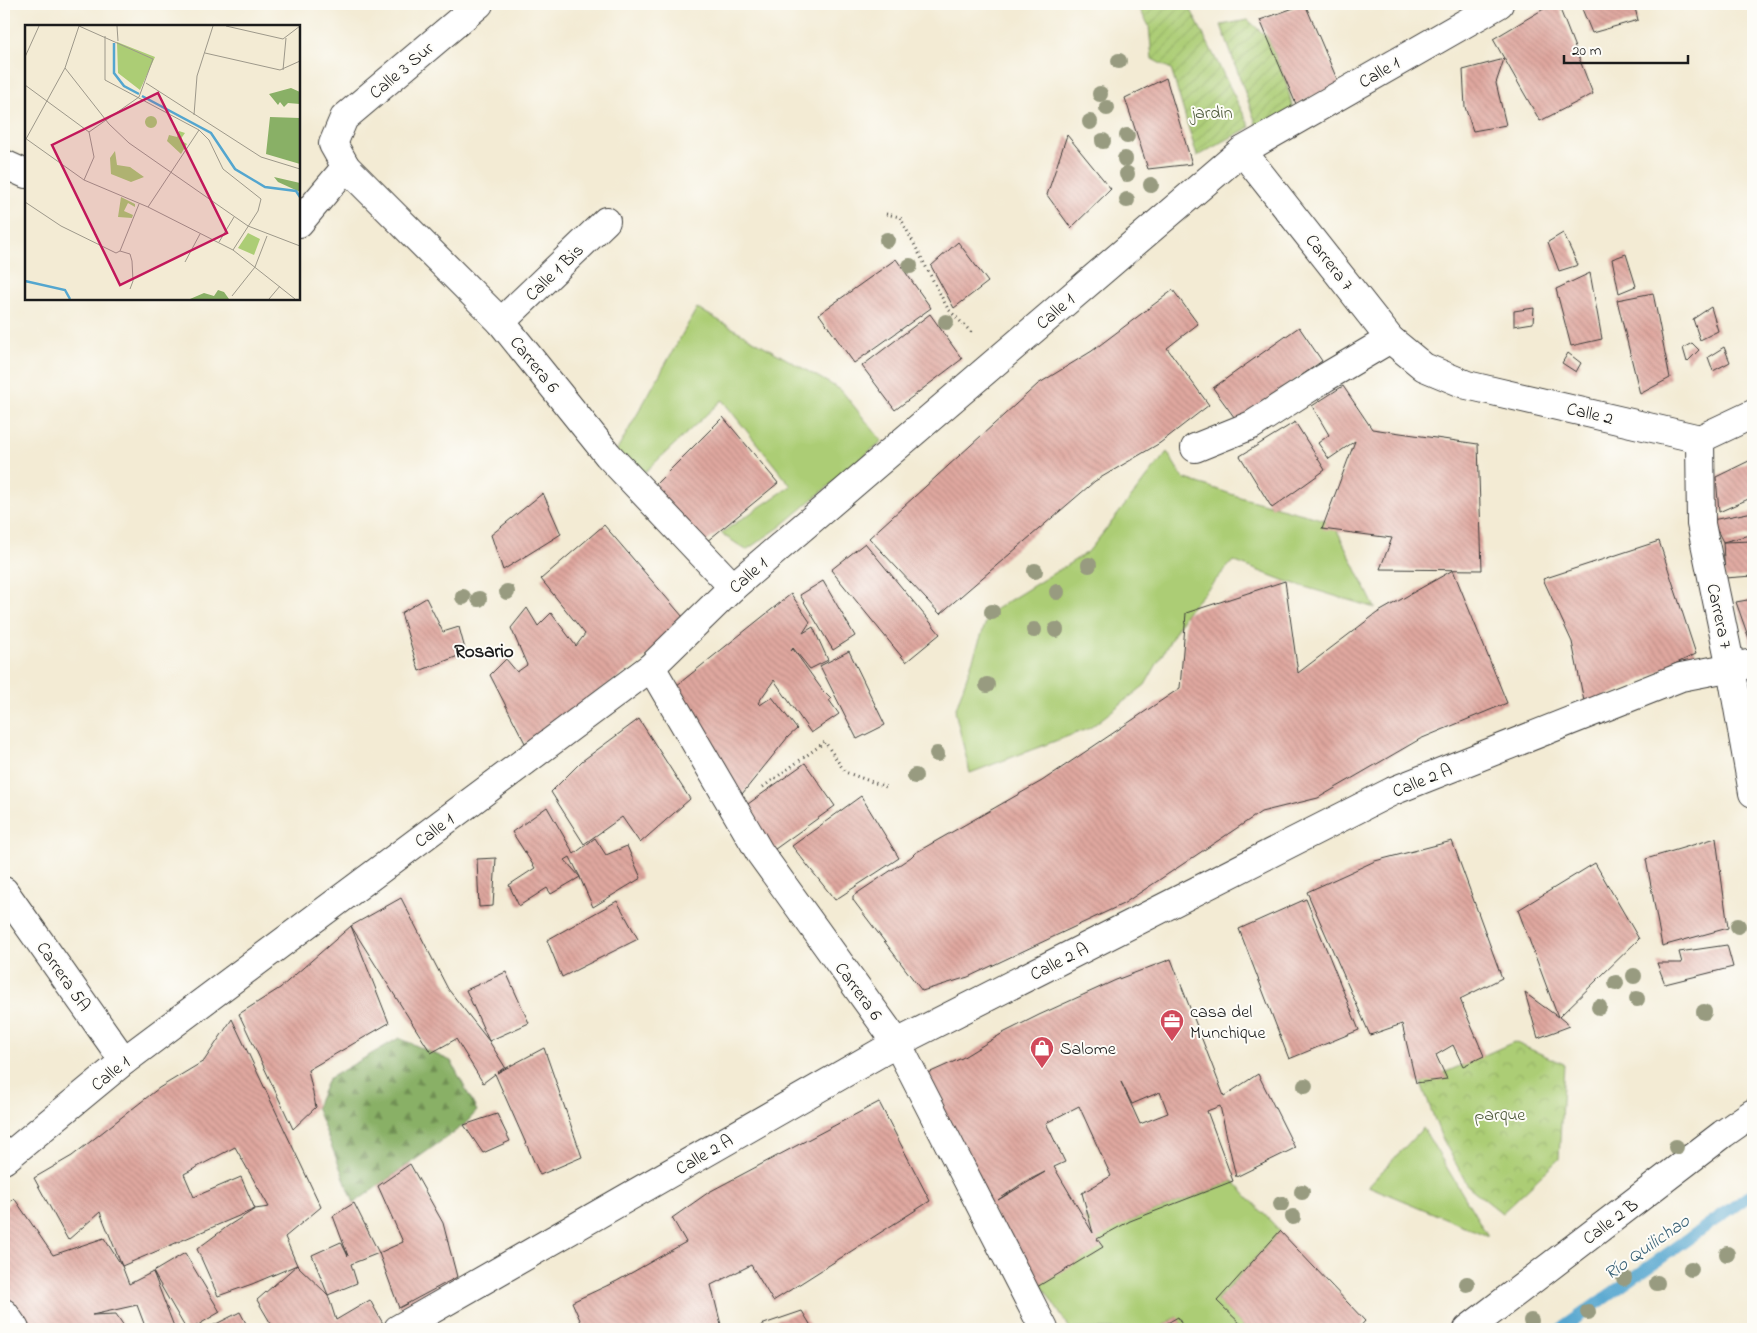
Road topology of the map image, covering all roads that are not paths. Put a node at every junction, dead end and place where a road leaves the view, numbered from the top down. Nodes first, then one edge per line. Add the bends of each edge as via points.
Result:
1 (479, 4) edge
2 (1499, 4) edge
3 (1242, 150) junction
4 (340, 156) junction
5 (4, 164) edge
6 (25, 174) edge
7 (300, 221) edge
8 (606, 221) dead end
9 (501, 322) junction
10 (1390, 339) junction
11 (1424, 367) joint
12 (1753, 414) edge
13 (1700, 439) junction
14 (1195, 448) dead end
15 (733, 587) junction
16 (1742, 665) edge
17 (651, 667) junction
18 (1753, 793) edge
19 (4, 890) edge
20 (897, 1043) junction
21 (124, 1061) junction
22 (1753, 1113) edge
23 (4, 1160) edge
24 (4, 1313) edge
25 (15, 1329) edge
26 (398, 1329) edge
27 (1044, 1329) edge
28 (1468, 1329) edge

1 - 4 street, Calle 3 Sur via 344,118
2 - 3 street, Calle 1
3 - 10 street, Carrera 7
3 - 15 street, Calle 1
4 - 7 street, Calle 3 Sur
4 - 9 street, Carrera 6
5 - 6 street
8 - 9 street, Calle 1 Bis
9 - 15 street, Carrera 6 via 608,455
10 - 11 street, Carrera 7
10 - 14 street via 1252,425
11 - 13 street, Calle 2 via 1467,384
12 - 13 street
13 - 16 street, Carrera 7 via 1701,524
15 - 17 street, Calle 1
16 - 18 street, Carrera 7
16 - 20 street, Calle 2 A via 1681,678 1392,792
17 - 20 street, Carrera 6 via 760,853
17 - 21 street, Calle 1
19 - 21 street, Carrera 5A
20 - 26 street, Calle 2 A
20 - 27 street, Carrera 6
21 - 23 street, Calle 1
22 - 28 street, Calle 2 B
24 - 25 street

